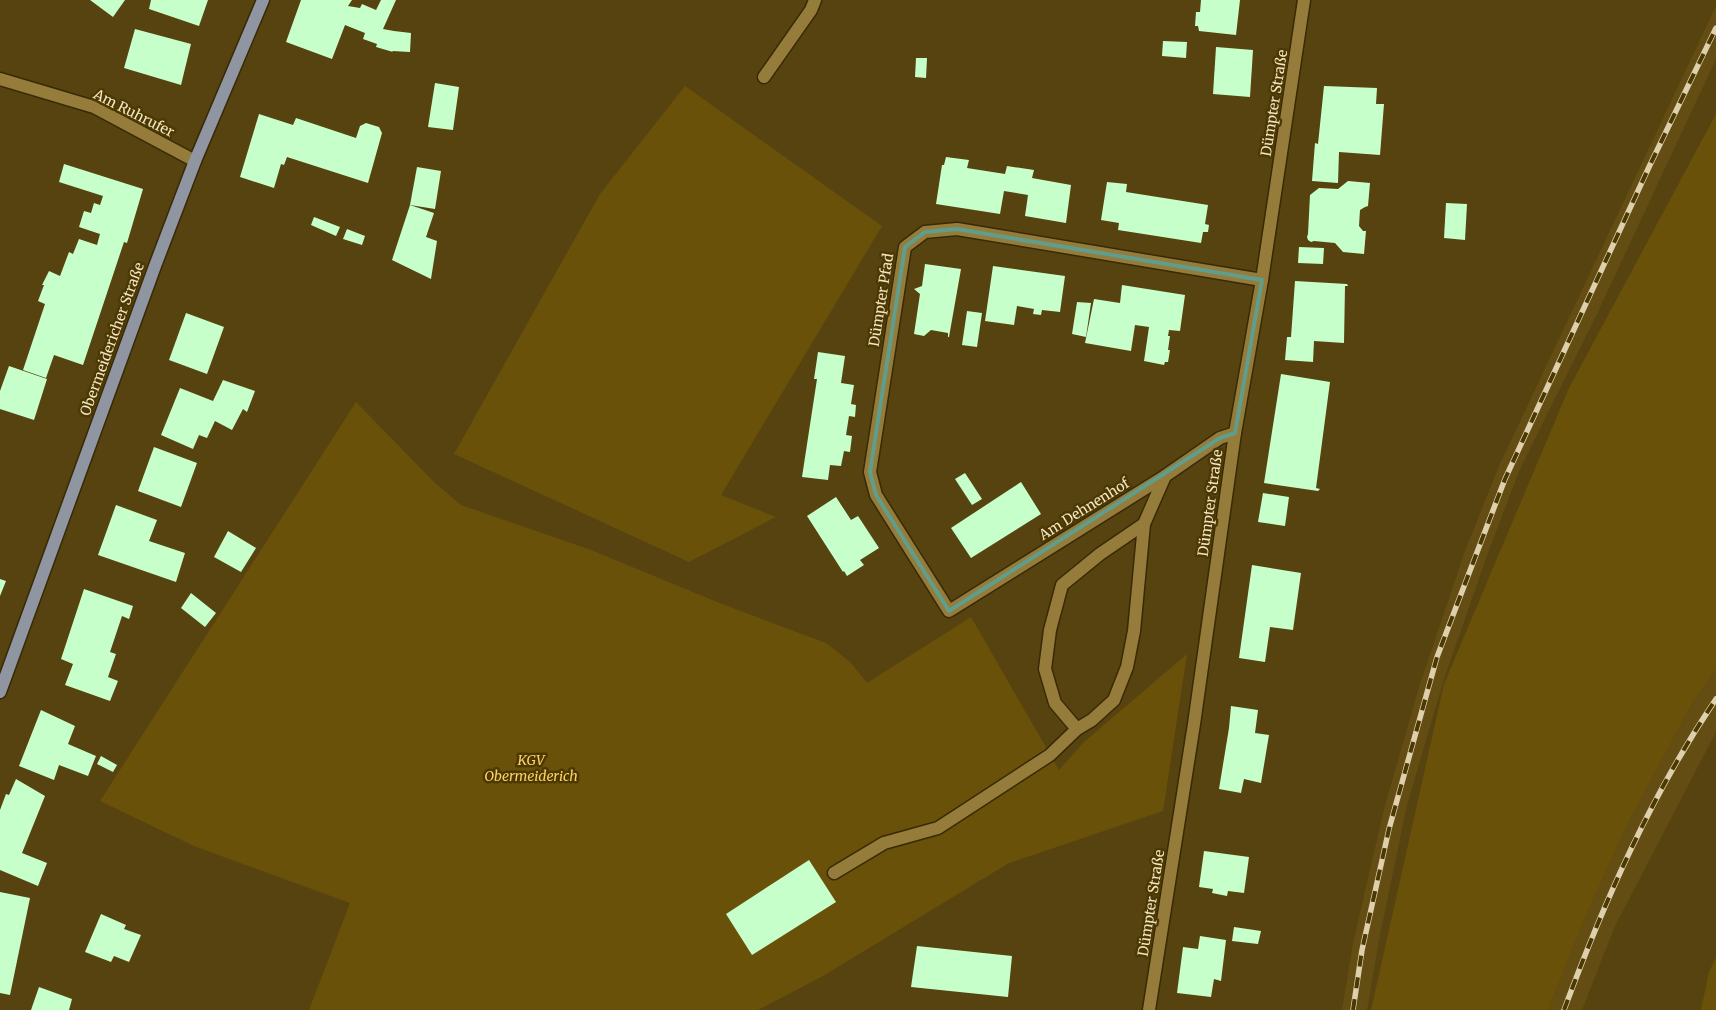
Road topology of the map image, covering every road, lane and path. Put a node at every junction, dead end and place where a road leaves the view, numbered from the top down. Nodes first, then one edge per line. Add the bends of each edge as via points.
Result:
1 (263, 0) edge
2 (815, 0) edge
3 (1304, 0) edge
4 (764, 76) dead end
5 (0, 79) edge
6 (195, 161) junction
7 (1262, 280) junction
8 (1235, 433) junction
9 (1165, 476) junction
10 (1144, 524) junction
11 (949, 611) joint
12 (0, 692) edge
13 (1077, 729) junction
14 (834, 873) dead end
15 (1149, 1010) edge

1 - 6 main road, Obermeidericher Straße
2 - 4 street
3 - 7 street, Dümpter Straße
5 - 6 street, Am Ruhrufer via 94,107
6 - 12 main road, Obermeidericher Straße
7 - 8 street, Dümpter Straße
7 - 11 street, Dümpter Pfad via 957,229 925,232 904,247 870,472 876,495
8 - 9 street, Am Dehnenhof via 1220,438
8 - 15 street, Dümpter Straße
9 - 10 street
9 - 11 street, Am Dehnenhof
10 - 13 street via 1134,631 1127,667 1114,700
10 - 13 street via 1062,585 1050,630 1045,669 1055,703
13 - 14 street via 1050,755 938,828 884,843

